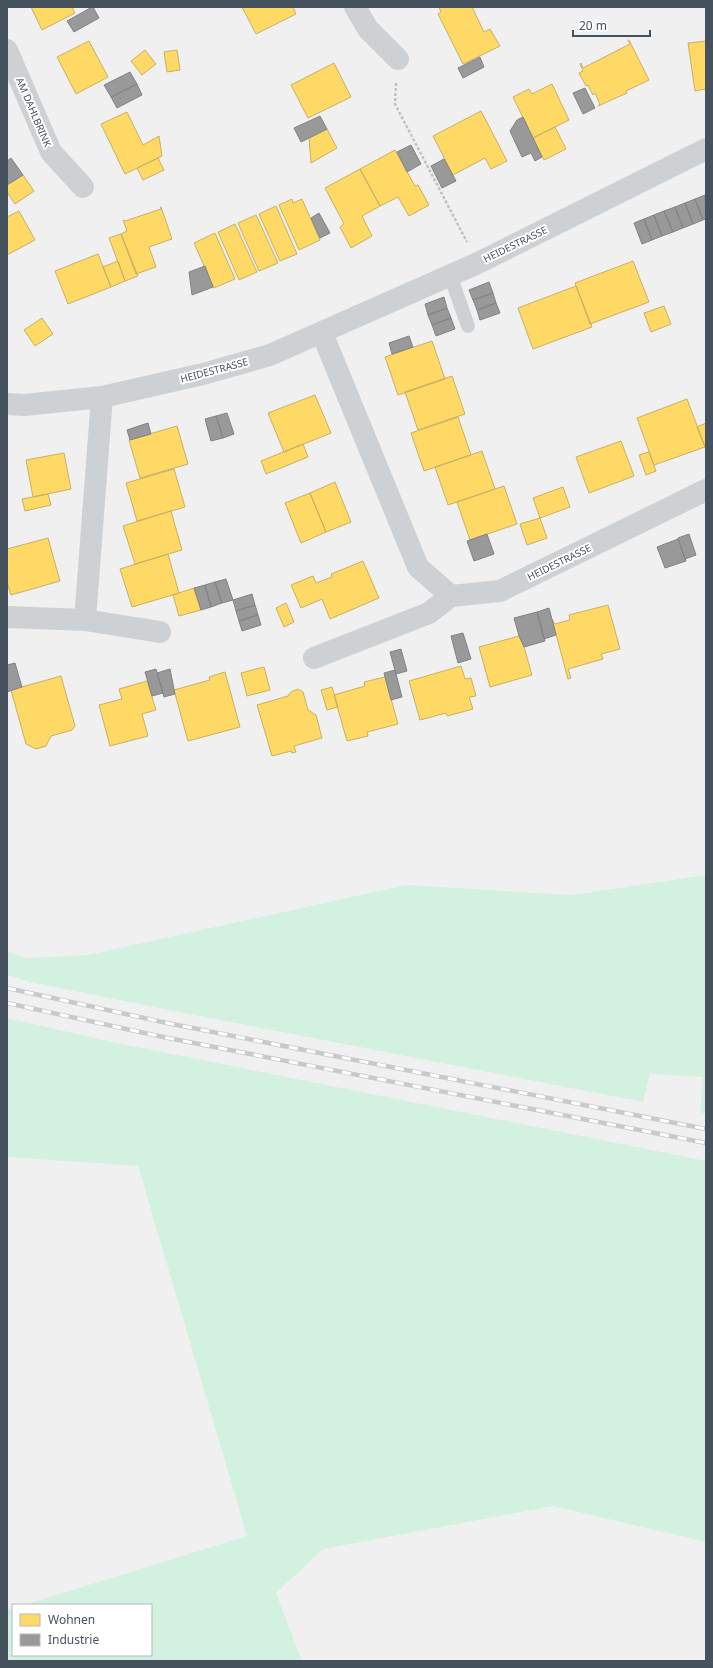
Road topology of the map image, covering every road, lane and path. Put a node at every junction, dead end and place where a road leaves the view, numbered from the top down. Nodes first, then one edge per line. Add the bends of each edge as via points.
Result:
1 (355, 7) edge
2 (7, 50) edge
3 (398, 59) joint
4 (706, 149) edge
5 (83, 187) dead end
6 (478, 262) junction
7 (450, 275) junction
8 (468, 326) dead end
9 (322, 333) junction
10 (102, 397) junction
11 (7, 404) edge
12 (706, 490) edge
13 (451, 596) junction
14 (7, 617) edge
15 (85, 620) junction
16 (160, 632) dead end
17 (314, 658) dead end

1 - 3 street via 368,29
2 - 5 street, AM DAHLBRINK via 51,152
3 - 6 path via 395,104
4 - 6 street, HEIDESTRASSE
6 - 7 street, HEIDESTRASSE
7 - 8 lane
7 - 9 street, HEIDESTRASSE
9 - 10 street, HEIDESTRASSE via 270,355 203,374
9 - 13 street via 418,567
10 - 11 street, HEIDESTRASSE via 24,405
10 - 15 street
12 - 13 street, HEIDESTRASSE via 500,591
13 - 17 street via 429,613
14 - 15 street
15 - 16 street

